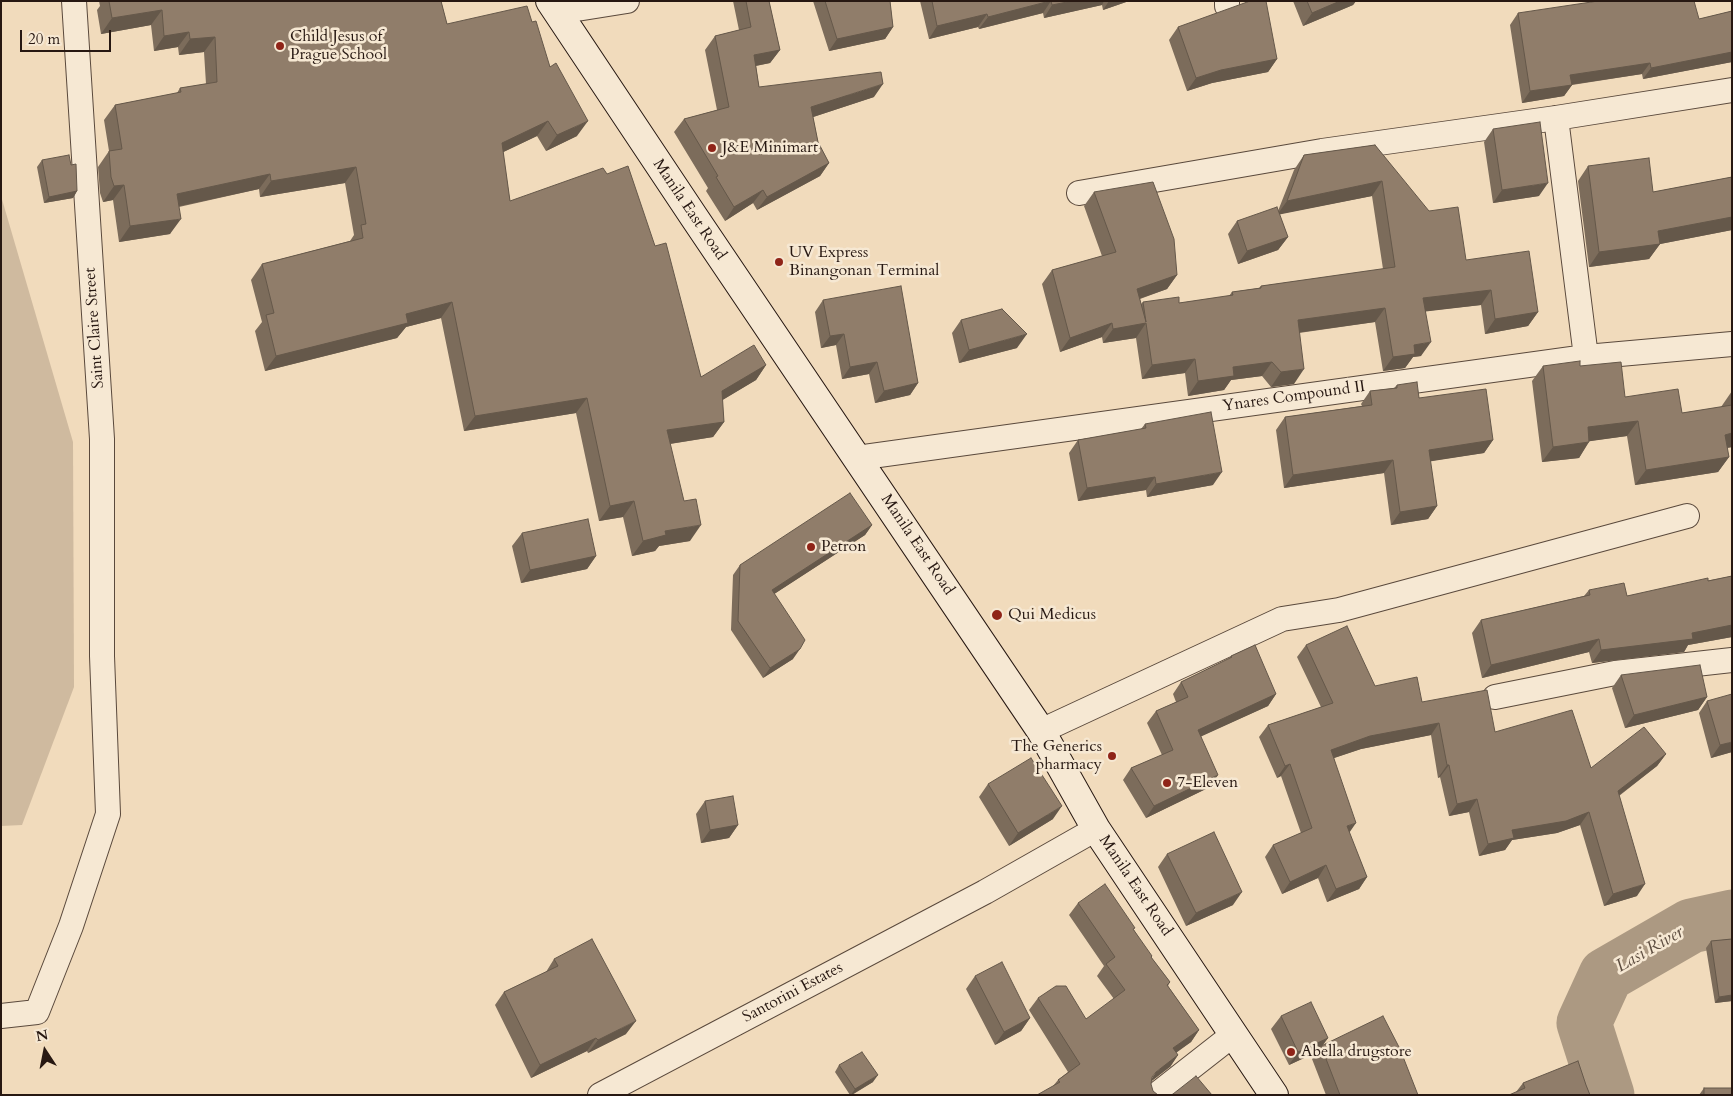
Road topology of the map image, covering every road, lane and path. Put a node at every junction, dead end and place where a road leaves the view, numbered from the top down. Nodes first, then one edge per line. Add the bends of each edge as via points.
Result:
1 (74, 1) edge
2 (627, 1) edge
3 (554, 7) edge
4 (1732, 90) edge
5 (1556, 118) junction
6 (1079, 193) dead end
7 (1732, 344) edge
8 (1586, 357) junction
9 (857, 458) junction
10 (1686, 516) dead end
11 (1732, 660) edge
12 (1495, 697) dead end
13 (1041, 731) junction
14 (1096, 829) junction
15 (1, 1016) edge
16 (1234, 1034) junction
17 (600, 1095) edge
18 (1156, 1095) edge
19 (1274, 1095) edge

1 - 15 street, Saint Claire Street via 102,440 102,656 108,814 37,1012
2 - 3 street
3 - 9 main road, Manila East Road
4 - 5 street
5 - 6 street via 1322,151
5 - 8 street
7 - 8 street, Ynares Compound II
8 - 9 street, Ynares Compound II
9 - 13 main road, Manila East Road
10 - 13 street via 1339,610 1282,619
11 - 12 street via 1615,673
13 - 14 main road, Manila East Road
14 - 16 main road, Manila East Road
14 - 17 street, Santorini Estates via 985,892
16 - 18 street
16 - 19 main road, Manila East Road

